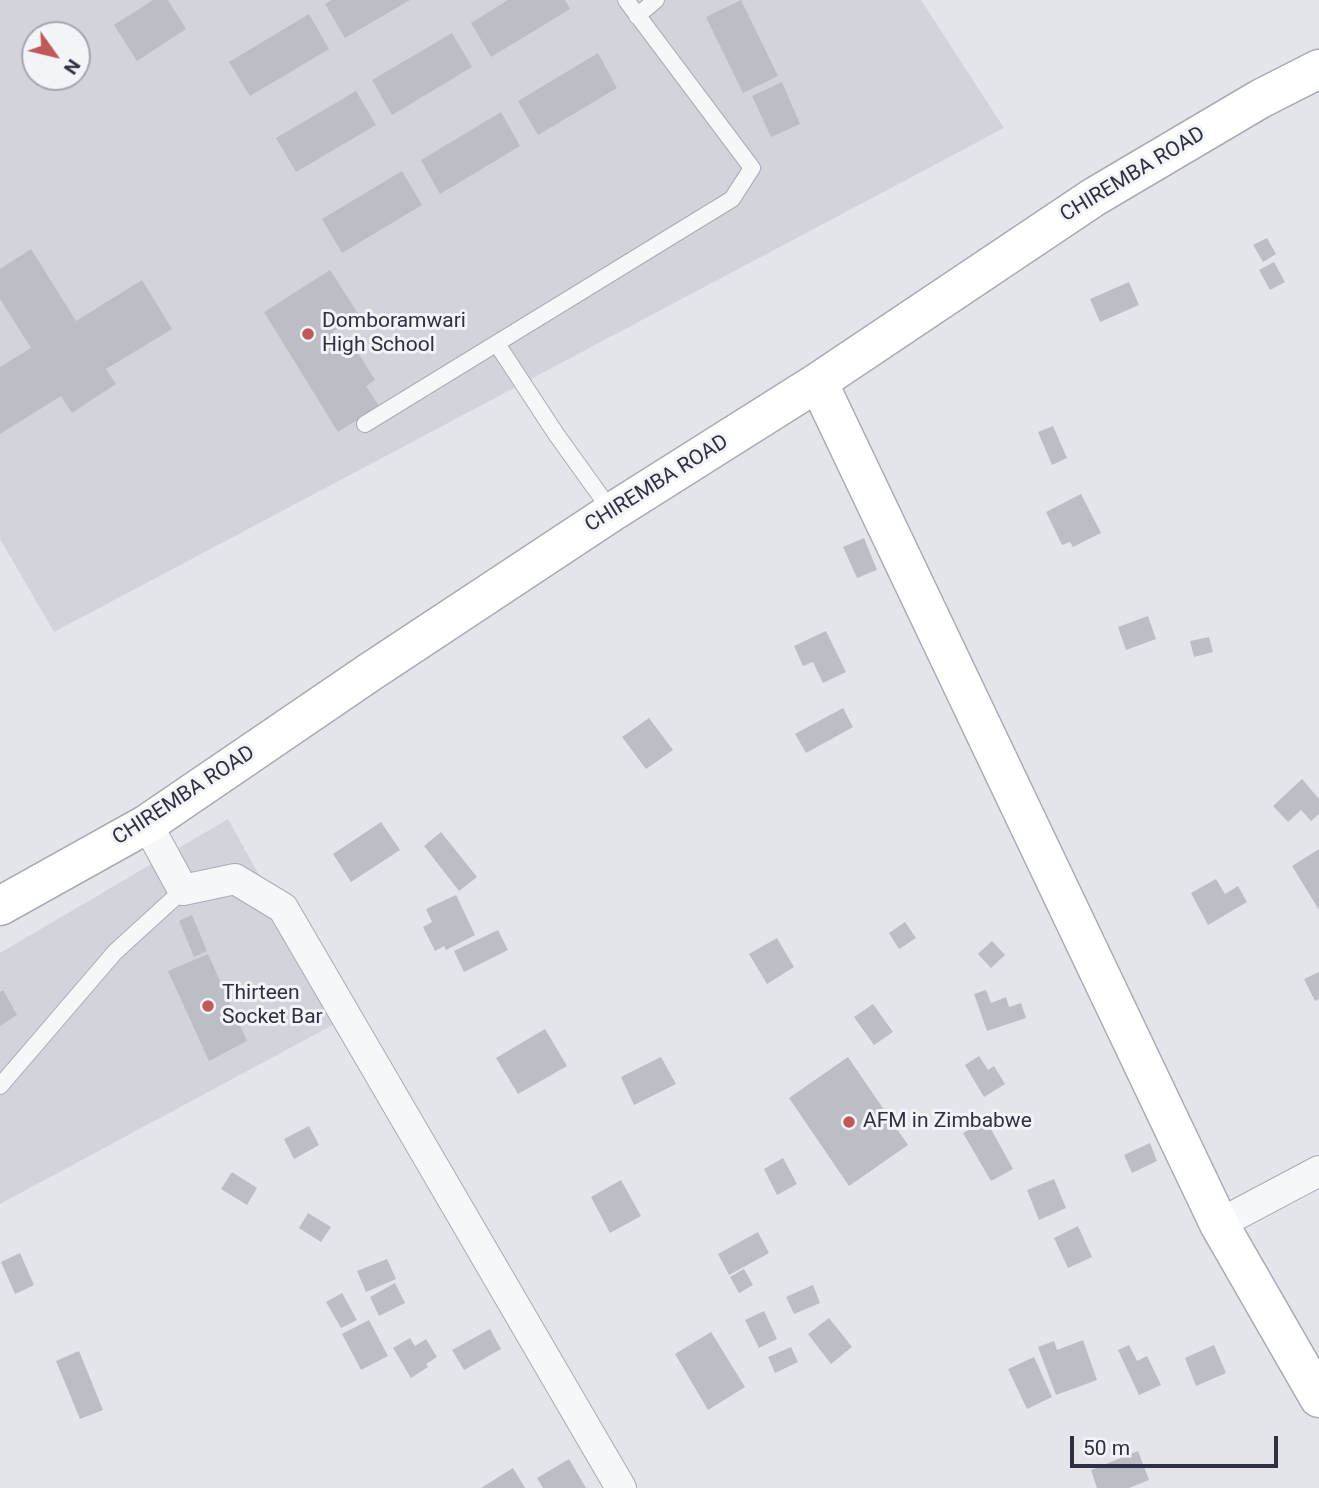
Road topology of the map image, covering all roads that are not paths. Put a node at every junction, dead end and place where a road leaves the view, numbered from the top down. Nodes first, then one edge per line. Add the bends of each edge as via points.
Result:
1 (626, 0) edge
2 (656, 0) edge
3 (637, 16) junction
4 (1319, 69) edge
5 (496, 344) junction
6 (818, 382) junction
7 (365, 424) dead end
8 (611, 512) junction
9 (147, 824) junction
10 (183, 890) junction
11 (0, 906) edge
12 (0, 1086) edge
13 (1319, 1171) edge
14 (1219, 1224) junction
15 (1319, 1398) edge
16 (621, 1488) edge

1 - 3 lane
2 - 3 lane
3 - 5 lane via 752,168 732,199
4 - 6 main road, CHIREMBA ROAD via 1094,197
5 - 7 lane
5 - 8 lane
6 - 8 main road, CHIREMBA ROAD
6 - 14 main road
8 - 9 main road, CHIREMBA ROAD
9 - 10 street
9 - 11 main road, CHIREMBA ROAD
10 - 12 lane via 115,952
10 - 16 street via 235,878 283,908
13 - 14 street
14 - 15 main road

